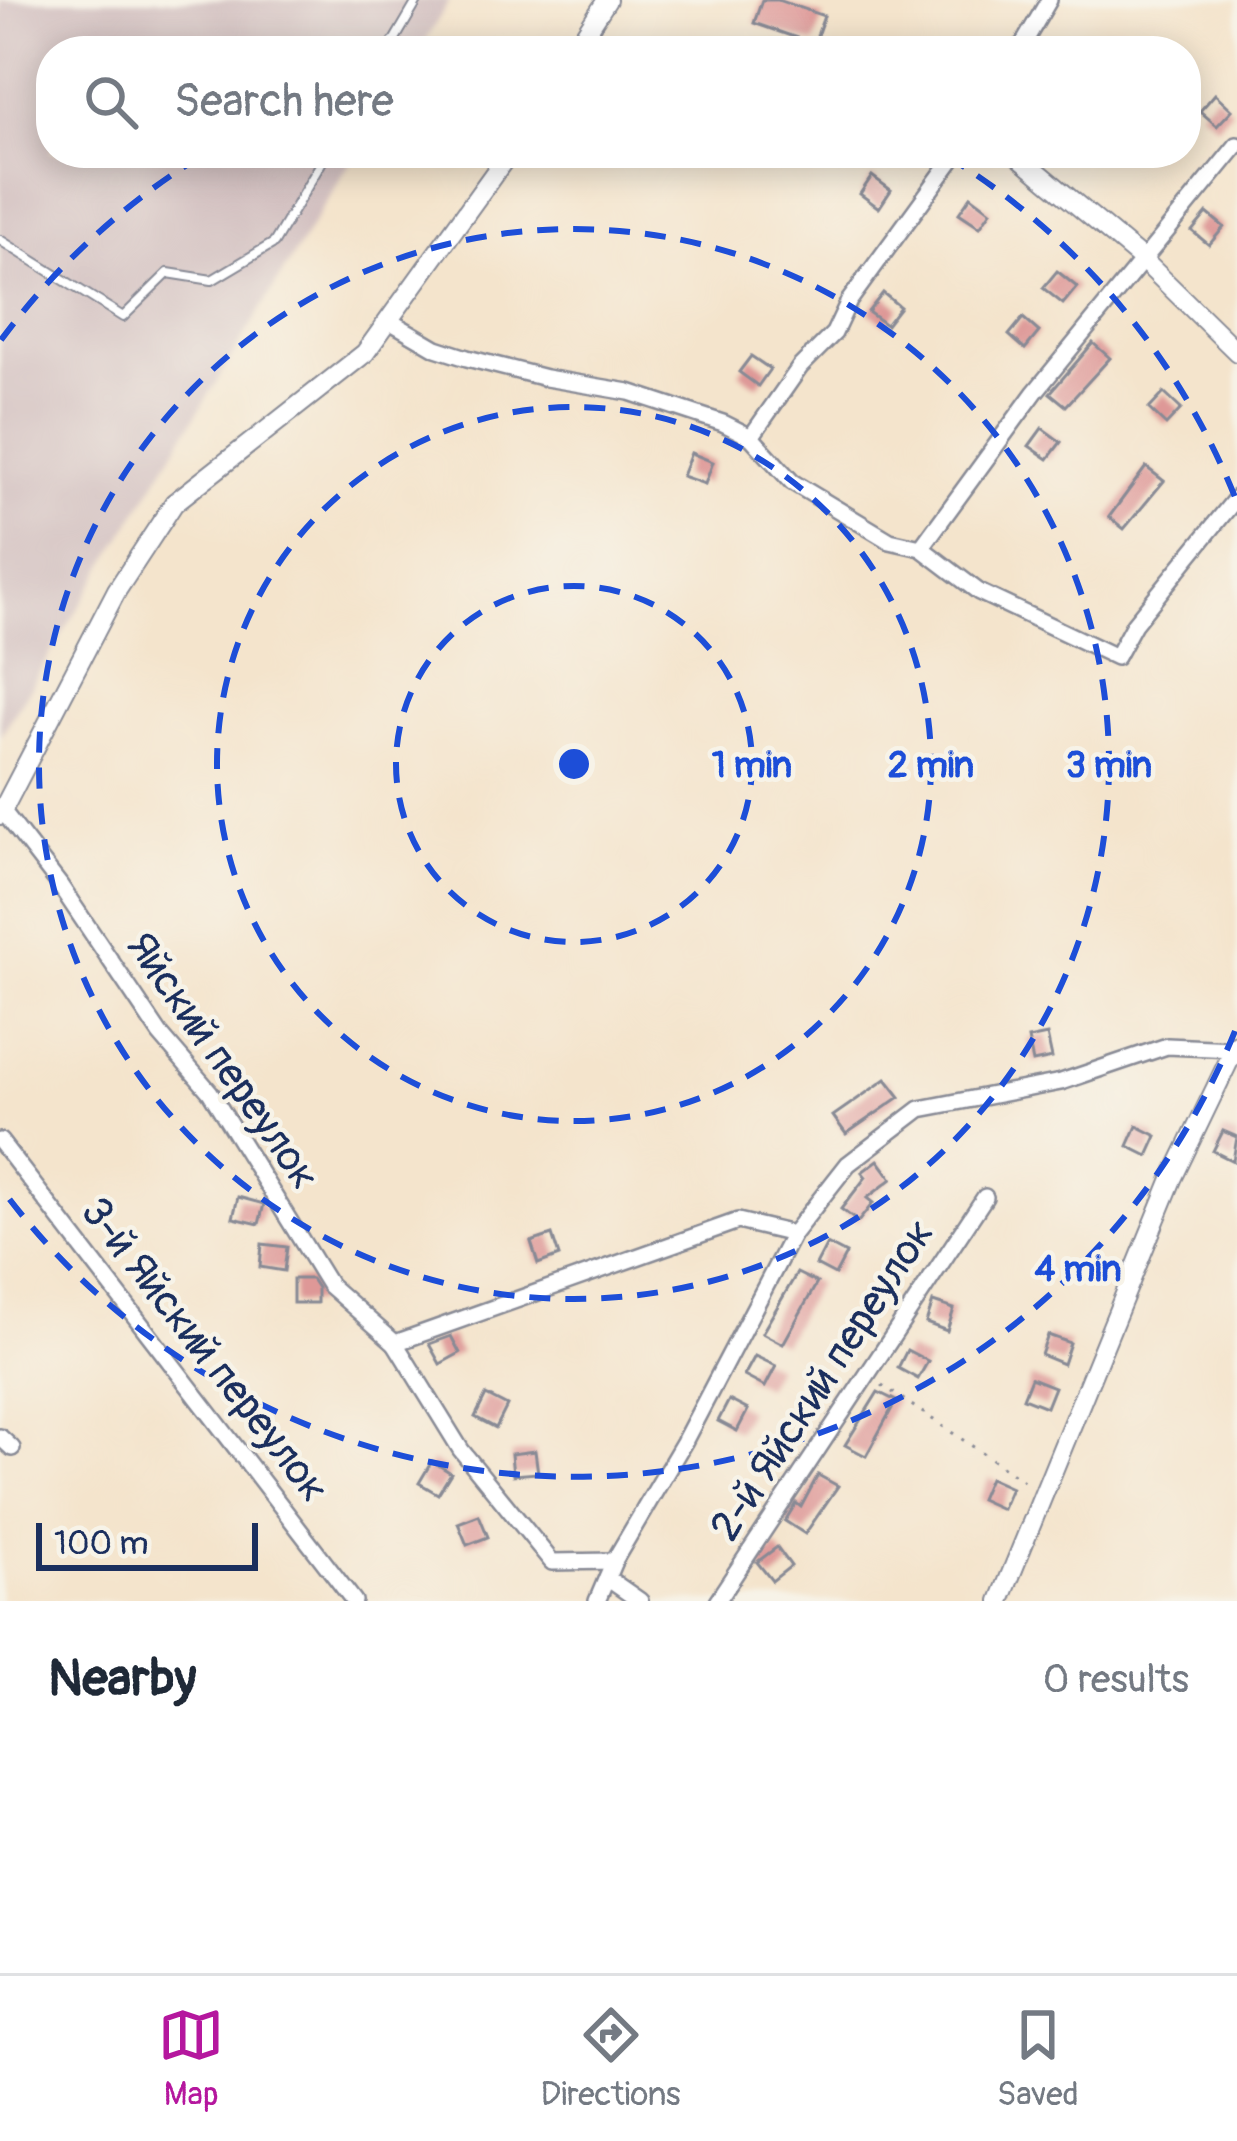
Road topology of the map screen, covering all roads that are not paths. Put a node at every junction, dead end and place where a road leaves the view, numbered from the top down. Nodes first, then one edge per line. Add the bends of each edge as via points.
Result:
1 (418, 0) edge
2 (607, 0) edge
3 (1049, 0) edge
4 (397, 36) edge
5 (584, 36) edge
6 (1028, 36) edge
7 (1237, 145) edge
8 (318, 168) edge
9 (498, 168) edge
10 (946, 168) edge
11 (1033, 168) edge
12 (0, 240) edge
13 (1143, 260) junction
14 (388, 320) junction
15 (1237, 352) edge
16 (751, 436) junction
17 (1237, 497) edge
18 (921, 548) junction
19 (1, 813) edge
20 (1235, 1047) edge
21 (0, 1141) edge
22 (985, 1197) dead end
23 (793, 1234) junction
24 (394, 1343) junction
25 (614, 1561) junction
26 (608, 1578) junction
27 (354, 1601) edge
28 (597, 1601) edge
29 (640, 1601) edge
30 (717, 1601) edge
31 (1000, 1601) edge

1 - 4 lane
2 - 5 street
3 - 6 street
7 - 13 street
8 - 12 lane via 274,243 212,280 168,273 123,317
9 - 14 street
10 - 16 street via 834,333
11 - 13 street
13 - 15 street
13 - 18 street
14 - 16 street via 467,358 629,392
14 - 19 street via 365,353 174,503 117,590
16 - 18 street via 792,482 890,541
17 - 18 street via 1116,657 979,592
19 - 24 street, Яйский переулок via 210,1092 329,1285
20 - 23 street via 1167,1046 1061,1082 920,1109 848,1164
20 - 31 street via 1172,1179
21 - 27 street, 3-й Яйский переулок
22 - 30 street, 2-й Яйский переулок
23 - 24 street via 738,1221
23 - 25 street
24 - 25 street, Яйский переулок via 461,1450 552,1562
25 - 26 street
26 - 28 street
26 - 29 street

